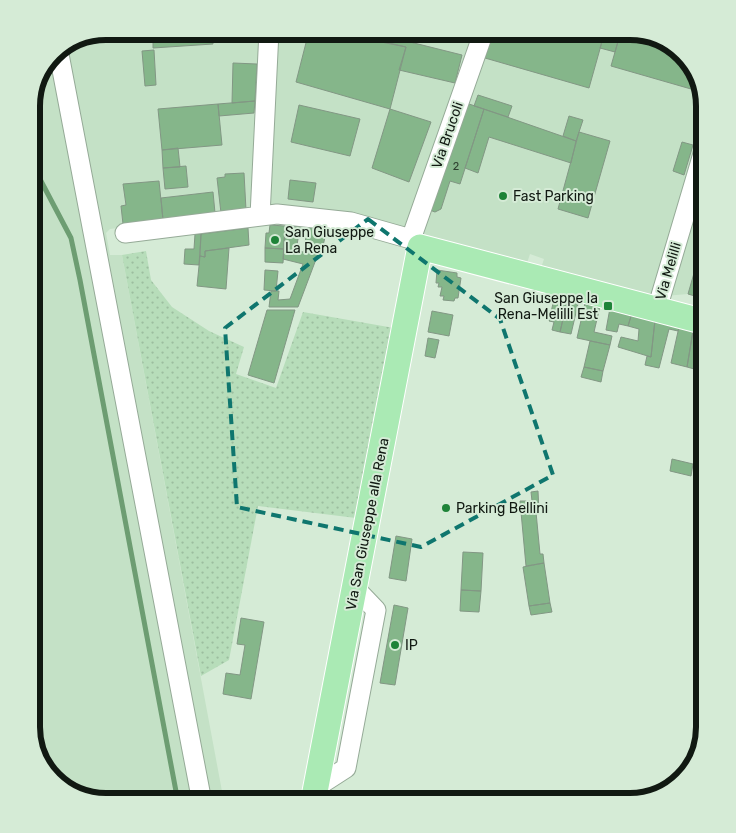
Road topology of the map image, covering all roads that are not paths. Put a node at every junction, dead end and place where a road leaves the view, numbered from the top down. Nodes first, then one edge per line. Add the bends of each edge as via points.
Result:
1 (268, 40) edge
2 (481, 40) edge
3 (60, 59) edge
4 (696, 177) edge
5 (260, 216) junction
6 (125, 233) dead end
7 (416, 243) junction
8 (657, 309) junction
9 (696, 320) edge
10 (200, 793) edge
11 (314, 793) edge

1 - 5 street
2 - 7 street, Via Brucoli
3 - 10 street
4 - 8 street, Via Melilli
5 - 6 street
5 - 7 street via 277,214 351,222
7 - 8 main road
7 - 11 main road, Via San Giuseppe alla Rena
8 - 9 main road

